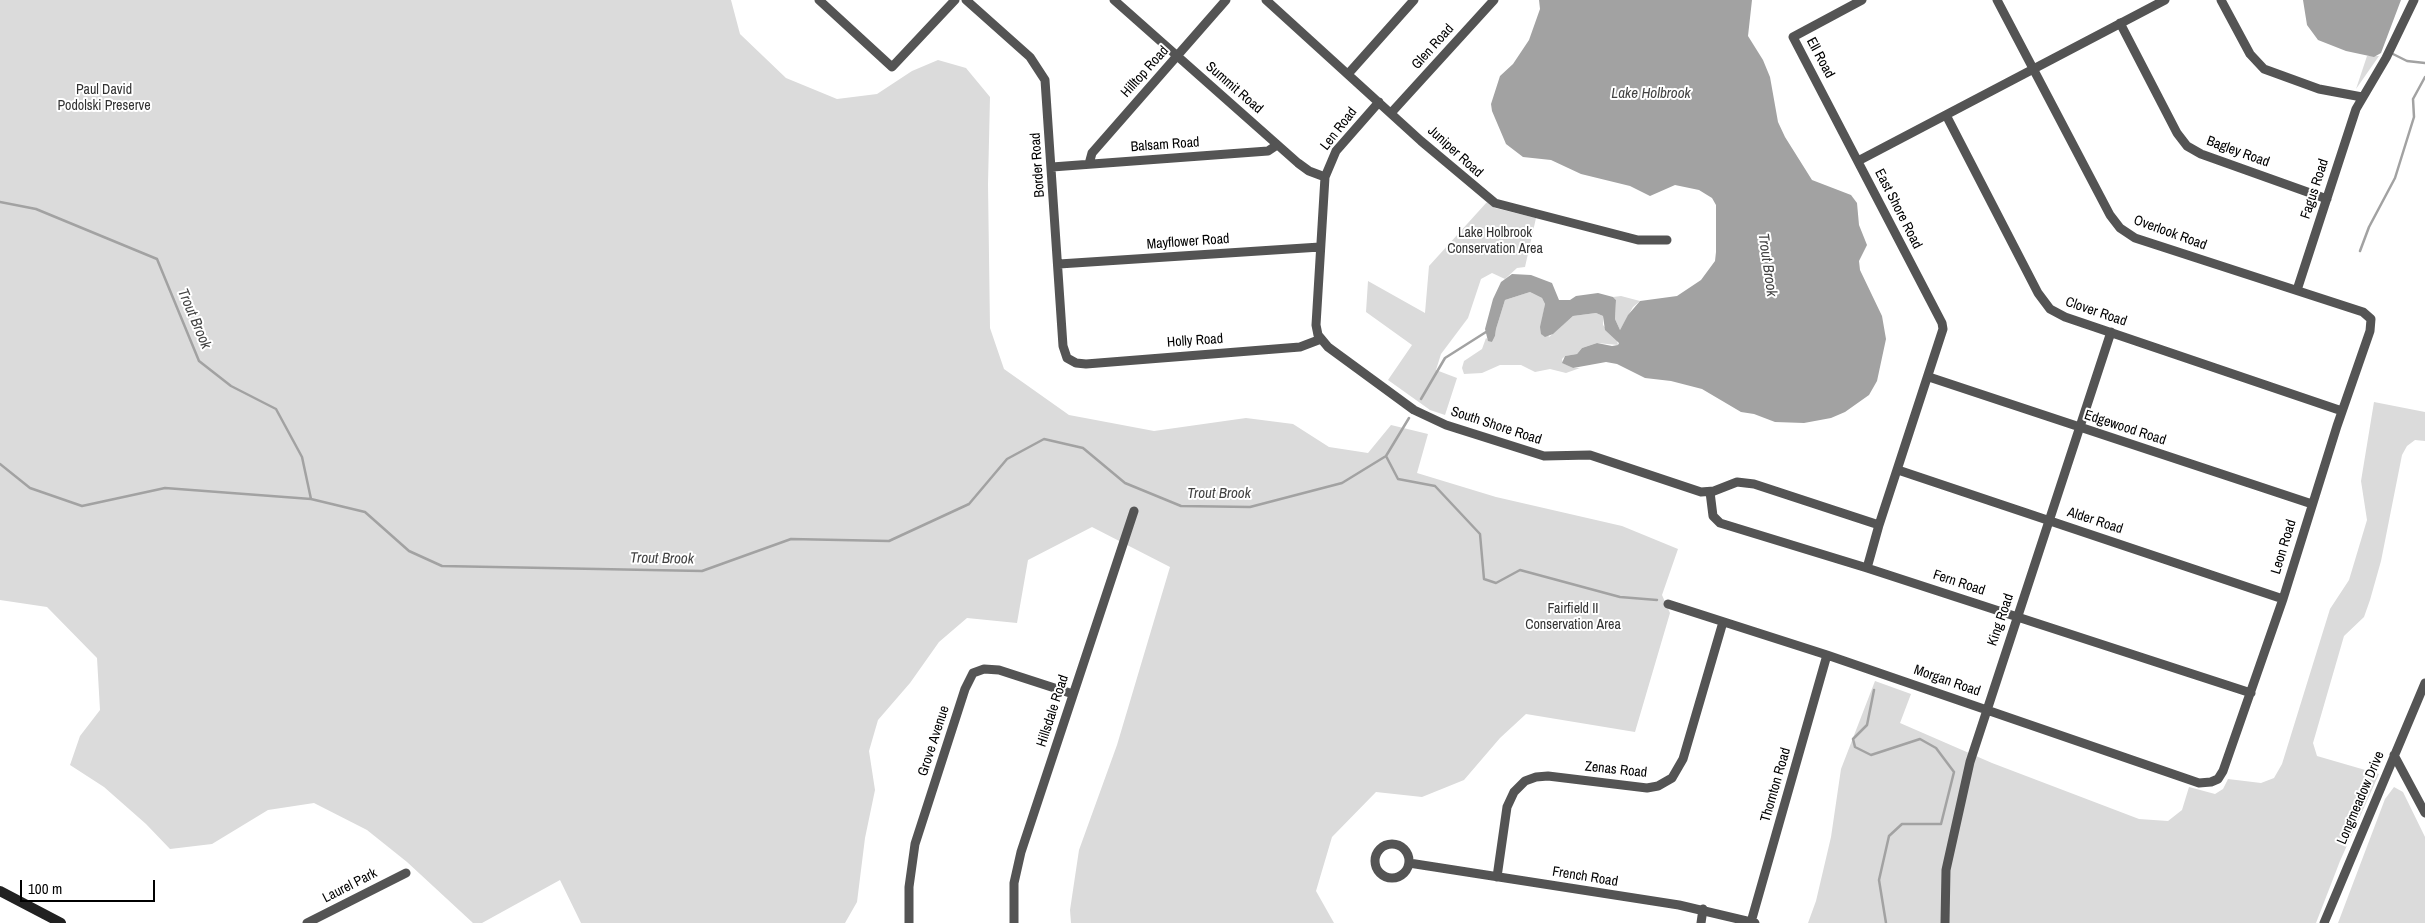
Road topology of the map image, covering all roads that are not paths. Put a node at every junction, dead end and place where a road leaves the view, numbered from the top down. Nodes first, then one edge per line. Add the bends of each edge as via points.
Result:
1 (819, 0) edge
2 (955, 0) edge
3 (966, 0) edge
4 (1114, 0) edge
5 (1226, 0) edge
6 (1266, 0) edge
7 (1414, 0) edge
8 (1494, 0) edge
9 (1862, 0) edge
10 (1997, 0) edge
11 (2165, 0) edge
12 (2221, 0) edge
13 (2414, 0) edge
14 (2120, 23) junction
15 (1177, 57) junction
16 (2034, 68) junction
17 (1348, 74) junction
18 (2362, 97) junction
19 (1379, 102) junction
20 (1391, 113) junction
21 (1946, 115) junction
22 (1277, 145) junction
23 (1858, 161) junction
24 (1089, 164) junction
25 (1052, 167) junction
26 (1325, 176) junction
27 (2327, 199) junction
28 (1667, 240) dead end
29 (1320, 247) junction
30 (1059, 264) junction
31 (2297, 290) junction
32 (2371, 319) joint
33 (2111, 332) junction
34 (1321, 340) junction
35 (1070, 360) joint
36 (1929, 378) junction
37 (2342, 411) junction
38 (2080, 427) junction
39 (1898, 470) junction
40 (1710, 492) junction
41 (2312, 504) junction
42 (1134, 511) dead end
43 (2050, 521) junction
44 (1879, 526) junction
45 (1868, 568) junction
46 (2283, 599) junction
47 (1668, 604) dead end
48 (2017, 617) junction
49 (1723, 622) junction
50 (1827, 655) junction
51 (2425, 684) edge
52 (2251, 693) junction
53 (1073, 694) junction
54 (1986, 710) junction
55 (2394, 756) junction
56 (2215, 781) joint
57 (2425, 813) edge
58 (1409, 863) dead end
59 (406, 873) dead end
60 (1496, 877) junction
61 (0, 891) edge
62 (1703, 909) junction
63 (1753, 922) edge
64 (60, 923) edge
65 (307, 923) edge
66 (909, 923) edge
67 (1014, 923) edge
68 (1701, 923) edge
69 (1945, 923) edge
70 (2324, 923) edge

1 - 2 street via 892,67
3 - 25 street, Border Road via 1030,57 1043,75
4 - 15 street, Summit Road
5 - 15 street, Hilltop Road
6 - 17 street, Juniper Road
7 - 17 street
8 - 20 street, Glen Road
9 - 23 street, Ell Road via 1793,37
10 - 16 street, Overlook Road
11 - 14 street, East Shore Road
12 - 18 street via 2252,58 2264,69 2319,89
13 - 18 street, Fagus Road via 2386,58
14 - 16 street, East Shore Road
14 - 27 street, Bagley Road via 2177,133 2187,146 2201,154
15 - 22 street, Summit Road
15 - 24 street, Hilltop Road via 1092,152
16 - 21 street, East Shore Road
16 - 31 street, Overlook Road via 2110,215 2120,228 2140,240
17 - 19 street, Juniper Road
18 - 27 street, Fagus Road
19 - 20 street, Juniper Road
19 - 26 street, Len Road via 1339,146
20 - 28 street, Juniper Road via 1481,194 1500,206 1638,240
21 - 23 street, East Shore Road
21 - 33 street, Clover Road via 2046,306 2065,317
22 - 24 street, Balsam Road via 1268,151
22 - 26 street, Summit Road via 1304,168
23 - 36 street, East Shore Road via 1942,323 1943,332
24 - 25 street, Balsam Road
25 - 30 street, Border Road
26 - 29 street
27 - 31 street, Fagus Road
29 - 30 street, Mayflower Road
29 - 34 street via 1316,325
30 - 35 street, Border Road via 1063,346
31 - 32 street, Overlook Road via 2363,312
32 - 37 street, Leon Road via 2370,331
33 - 37 street, Clover Road
33 - 38 street, King Road
34 - 35 street, Holly Road via 1300,347 1086,364
34 - 40 street, South Shore Road via 1414,410 1440,423 1544,456 1590,455 1697,491
36 - 38 street, Edgewood Road
36 - 39 street, East Shore Road
37 - 41 street, Leon Road
38 - 41 street, Edgewood Road
38 - 43 street, King Road
39 - 43 street, Alder Road
39 - 44 street, East Shore Road
40 - 44 street via 1737,482 1754,484
40 - 45 street, Fern Road via 1712,516 1720,523
41 - 46 street, Leon Road
42 - 53 street, Hillsdale Road
43 - 46 street, Alder Road
43 - 48 street, King Road
44 - 45 street, East Shore Road
45 - 48 street, Fern Road
46 - 52 street, Leon Road
47 - 49 street, Morgan Road
48 - 52 street, Fern Road
48 - 54 street, King Road
49 - 50 street, Morgan Road
49 - 60 street, Zenas Road via 1683,759 1672,778 1647,788 1548,776 1525,781 1514,792 1507,807
50 - 54 street, Morgan Road
50 - 63 street, Thornton Road
51 - 55 street, Longmeadow Drive
52 - 56 street, Leon Road via 2226,767
53 - 66 street, Grove Avenue via 999,670 984,669 973,673 915,844 909,888
53 - 67 street, Hillsdale Road via 1017,868
54 - 56 street, Morgan Road via 2195,781
54 - 69 street, King Road via 1967,772 1947,862
55 - 57 street
55 - 70 street, Longmeadow Drive
58 - 60 street, French Road
59 - 65 street, Laurel Park
60 - 62 street, French Road
61 - 64 main road
62 - 63 street, French Road
62 - 68 street

